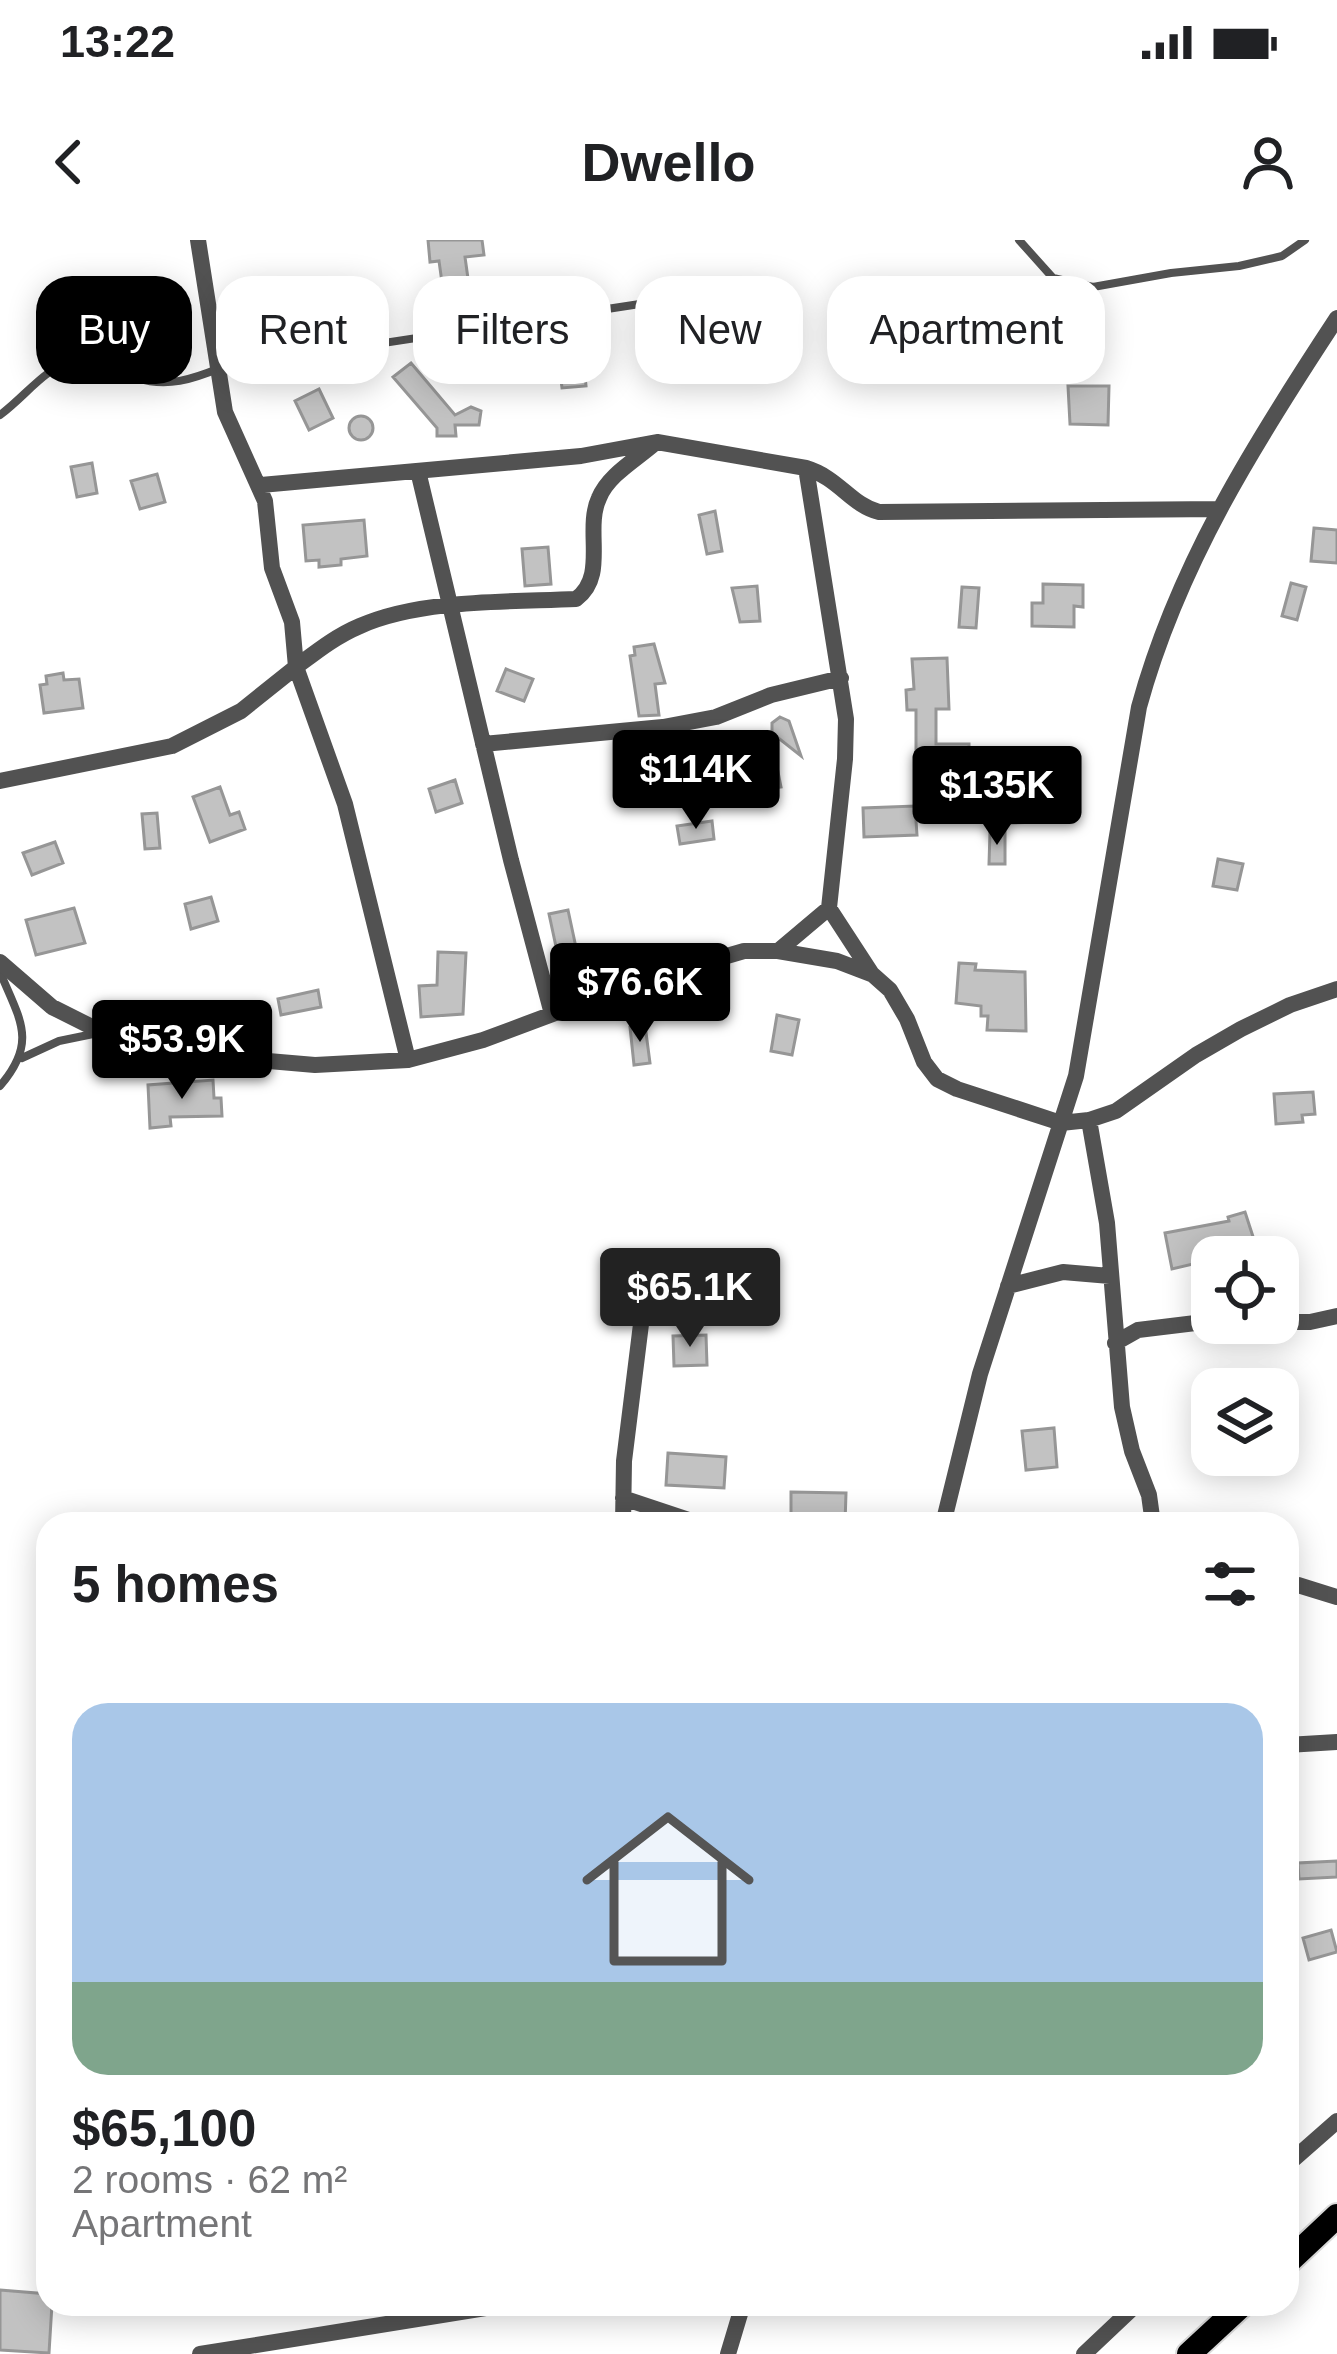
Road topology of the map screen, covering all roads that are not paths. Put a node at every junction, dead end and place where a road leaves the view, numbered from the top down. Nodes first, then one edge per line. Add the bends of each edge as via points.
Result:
1 (197, 240) edge
2 (1019, 240) edge
3 (1305, 240) edge
4 (635, 305) edge
5 (1337, 318) edge
6 (389, 342) edge
7 (216, 346) edge
8 (216, 369) edge
9 (222, 384) edge
10 (0, 415) edge
11 (657, 442) junction
12 (806, 467) junction
13 (418, 471) junction
14 (261, 485) junction
15 (1220, 509) junction
16 (452, 607) junction
17 (296, 667) junction
18 (842, 678) junction
19 (483, 744) junction
20 (0, 781) edge
21 (829, 908) junction
22 (778, 951) junction
23 (0, 962) edge
24 (0, 972) edge
25 (872, 974) junction
26 (1335, 987) edge
27 (552, 1014) junction
28 (101, 1033) junction
29 (21, 1059) junction
30 (408, 1060) junction
31 (0, 1086) edge
32 (1089, 1120) junction
33 (1061, 1123) junction
34 (1110, 1276) junction
35 (1009, 1286) junction
36 (644, 1300) dead end
37 (1337, 1316) edge
38 (1299, 1322) edge
39 (1191, 1324) edge
40 (1115, 1343) junction
41 (623, 1498) junction
42 (623, 1512) edge
43 (665, 1512) edge
44 (950, 1512) edge
45 (1152, 1512) edge
46 (1299, 1585) edge
47 (1337, 1598) edge
48 (1337, 1742) edge
49 (1299, 1744) edge
50 (1337, 2121) edge
51 (1299, 2154) edge
52 (1337, 2216) edge
53 (1299, 2252) edge
54 (437, 2316) edge
55 (739, 2316) edge
56 (1124, 2316) edge
57 (1230, 2316) edge
58 (200, 2354) edge
59 (728, 2354) edge
60 (1084, 2354) edge
61 (1189, 2354) edge

1 - 7 street
2 - 3 lane via 1053,278 1094,287 1239,266 1282,256
4 - 6 lane
5 - 15 street
8 - 10 lane via 179,383 154,381 92,355 37,378
9 - 14 street via 225,412
11 - 12 street
11 - 13 street
11 - 16 street via 599,495 588,591 576,599
12 - 15 street via 879,512
12 - 18 street
13 - 14 street
13 - 16 street
14 - 17 street
15 - 33 street via 1172,603 1139,706 1096,973
16 - 17 street via 363,624
16 - 19 street
17 - 20 street via 241,711 172,746
17 - 30 street via 346,804
18 - 19 street via 663,727
18 - 21 street via 845,759
19 - 27 street
21 - 22 street
21 - 25 street
22 - 25 street
22 - 27 street via 701,962
23 - 28 street via 52,1006
24 - 29 lane via 22,1028
25 - 33 street via 890,990 937,1079
26 - 32 street via 1241,1029 1116,1111
27 - 30 street
28 - 29 lane
28 - 30 street via 165,1052 254,1061
29 - 31 lane
32 - 33 street
32 - 34 street
33 - 35 street
34 - 35 street via 1064,1271
34 - 40 street
35 - 44 street
36 - 41 street
37 - 38 street
39 - 40 street via 1138,1330
40 - 45 street via 1122,1407
41 - 42 street
41 - 43 street
46 - 47 street
48 - 49 street
50 - 51 street
52 - 53 main road
54 - 58 street
55 - 59 street
56 - 60 street
57 - 61 main road

